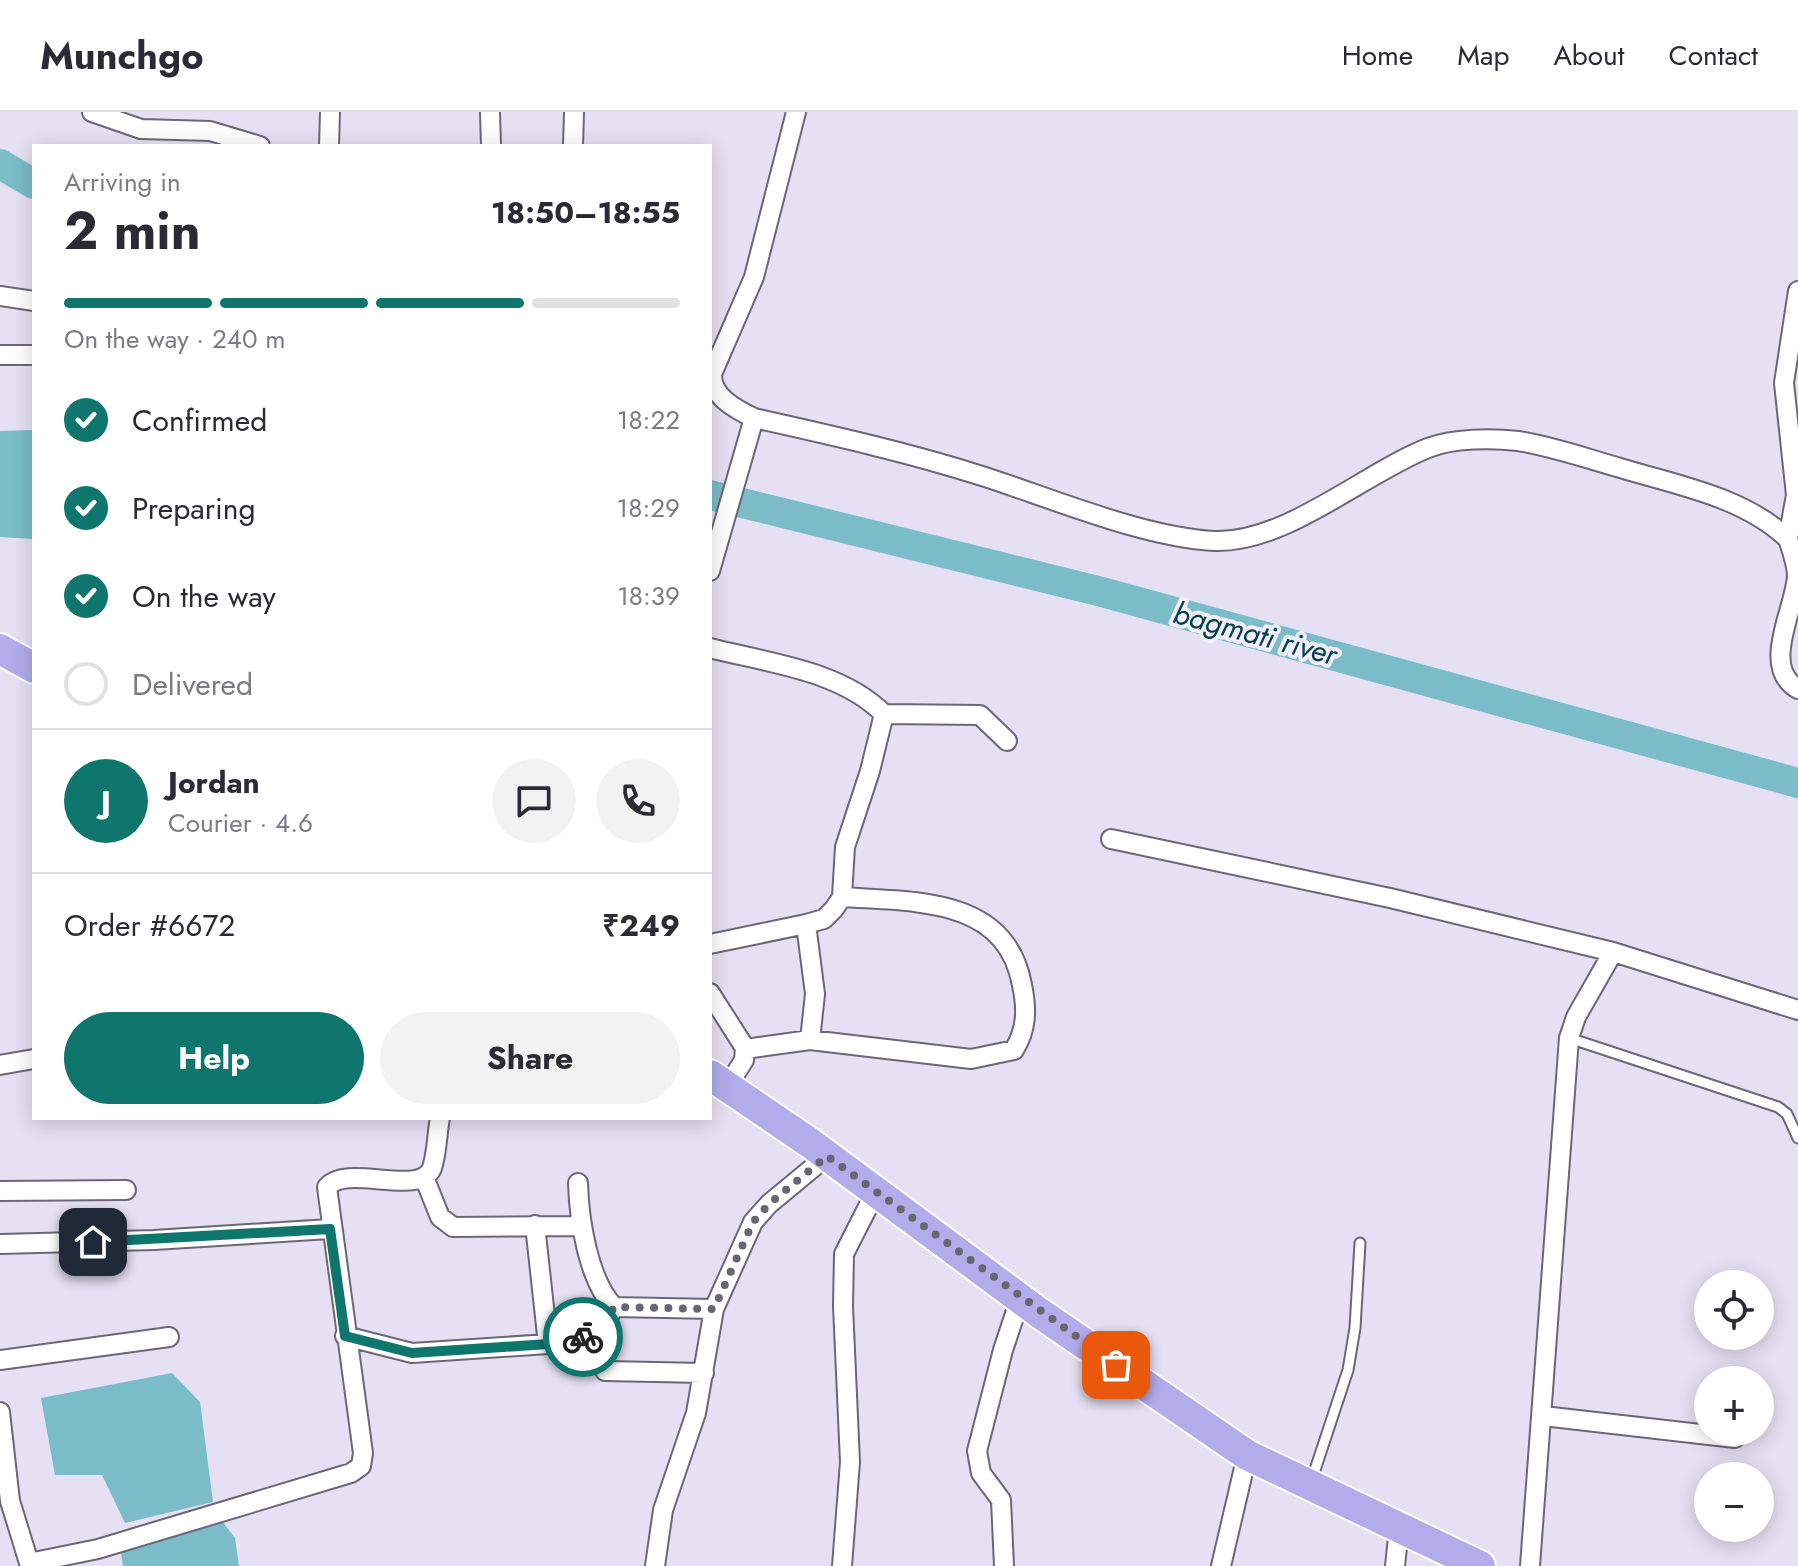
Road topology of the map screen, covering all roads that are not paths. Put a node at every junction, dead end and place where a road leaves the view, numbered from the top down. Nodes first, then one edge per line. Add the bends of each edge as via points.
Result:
1 (92, 112) edge
2 (330, 112) edge
3 (490, 112) edge
4 (574, 112) edge
5 (796, 112) edge
6 (253, 144) edge
7 (329, 144) edge
8 (491, 144) edge
9 (573, 144) edge
10 (1798, 291) edge
11 (0, 296) edge
12 (32, 301) edge
13 (0, 355) edge
14 (32, 355) edge
15 (712, 381) edge
16 (712, 385) edge
17 (754, 418) junction
18 (1788, 539) junction
19 (712, 564) edge
20 (0, 649) edge
21 (712, 649) edge
22 (32, 667) edge
23 (1798, 689) edge
24 (884, 714) junction
25 (1007, 741) dead end
26 (1111, 839) dead end
27 (842, 897) junction
28 (806, 924) junction
29 (712, 944) edge
30 (1613, 952) junction
31 (712, 996) edge
32 (1798, 1010) edge
33 (1569, 1038) junction
34 (810, 1040) junction
35 (745, 1049) junction
36 (32, 1059) edge
37 (0, 1065) edge
38 (719, 1081) edge
39 (440, 1120) edge
40 (1798, 1138) edge
41 (827, 1156) junction
42 (424, 1177) junction
43 (578, 1183) dead end
44 (126, 1190) dead end
45 (0, 1191) edge
46 (875, 1193) junction
47 (535, 1225) junction
48 (579, 1226) junction
49 (330, 1229) junction
50 (1360, 1243) dead end
51 (0, 1244) edge
52 (1020, 1299) junction
53 (614, 1307) junction
54 (714, 1309) junction
55 (345, 1336) junction
56 (169, 1337) dead end
57 (548, 1344) junction
58 (0, 1360) edge
59 (605, 1371) dead end
60 (704, 1373) junction
61 (0, 1412) edge
62 (1543, 1416) junction
63 (1694, 1433) edge
64 (1247, 1455) junction
65 (1310, 1485) junction
66 (1399, 1528) junction
67 (100, 1557) edge
68 (29, 1564) edge
69 (655, 1566) edge
70 (842, 1566) edge
71 (1004, 1566) edge
72 (1221, 1566) edge
73 (1395, 1566) edge
74 (1480, 1566) edge
75 (1530, 1566) edge

1 - 6 street via 141,129 210,131
2 - 7 street
3 - 8 street
4 - 9 street
5 - 15 street via 754,277
10 - 18 street via 1784,383 1796,495
11 - 12 street
13 - 14 street
16 - 17 street via 736,409
17 - 18 street via 938,462 1109,517 1204,540 1275,528 1431,446 1474,440 1518,441 1702,492 1749,511
17 - 19 street
18 - 23 street via 1797,577 1780,663 1788,684
20 - 22 main road
21 - 24 street via 813,674 867,697
24 - 25 street via 980,715
24 - 27 street via 845,847
26 - 30 street
27 - 28 street via 824,919
27 - 34 street via 939,906 986,922 1020,976 1026,1017 1022,1037 1014,1050 971,1059
28 - 29 street
28 - 34 street via 815,994
30 - 32 street
30 - 33 street
31 - 35 street
33 - 40 lane via 1778,1107
33 - 62 street
34 - 35 street
35 - 38 street via 744,1060
36 - 37 street
38 - 41 main road
39 - 42 street via 431,1170
41 - 46 main road
41 - 54 street via 753,1222
42 - 47 street via 445,1225
42 - 49 street via 332,1181 326,1196
43 - 48 street
44 - 45 street
46 - 52 main road
46 - 70 street via 844,1254 850,1462
47 - 48 street
47 - 57 street
48 - 53 street
49 - 51 street
49 - 55 street
50 - 65 lane via 1348,1370
52 - 64 main road
52 - 71 street via 977,1451 981,1473 1001,1500
53 - 54 street
53 - 57 street via 600,1332
54 - 60 street
55 - 57 street via 412,1353
55 - 67 street via 361,1466
56 - 58 street
59 - 60 street
60 - 69 street via 663,1510
61 - 68 street via 10,1501
62 - 63 street
62 - 75 street
64 - 65 main road
64 - 72 street
65 - 66 main road
66 - 73 street
66 - 74 main road
67 - 68 street

